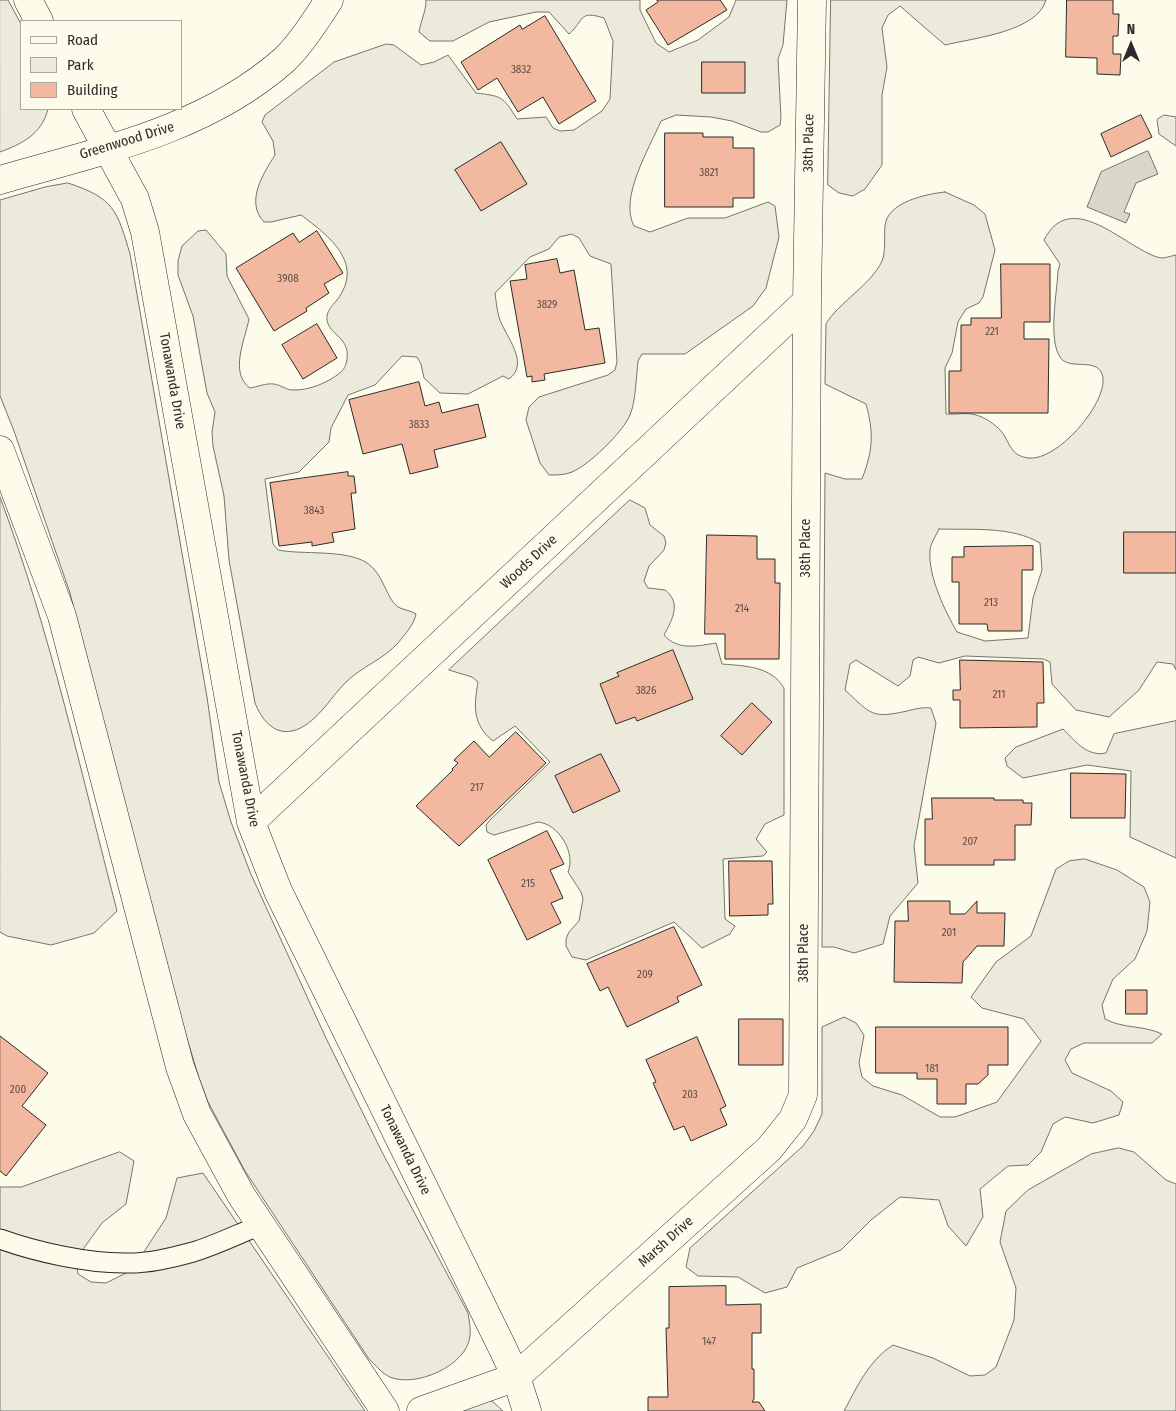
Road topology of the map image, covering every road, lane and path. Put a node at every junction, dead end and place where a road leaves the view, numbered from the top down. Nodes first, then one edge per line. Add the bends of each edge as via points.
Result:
1 (28, 0) edge
2 (328, 0) edge
3 (812, 0) edge
4 (38, 20) edge
5 (87, 110) edge
6 (107, 148) junction
7 (0, 180) edge
8 (807, 301) junction
9 (0, 450) edge
10 (251, 822) junction
11 (803, 1095) joint
12 (261, 1225) junction
13 (0, 1239) edge
14 (516, 1378) junction
15 (385, 1411) edge
16 (421, 1411) edge
17 (527, 1411) edge

1 - 4 street
2 - 6 street, Greenwood Drive via 284,60 224,103 149,137
3 - 8 street, 38th Place
5 - 6 street, Tonawanda Drive
6 - 7 street, Greenwood Drive
6 - 10 street, Tonawanda Drive via 136,199 145,232
8 - 10 street, Woods Drive
8 - 11 street, 38th Place
9 - 12 street via 62,616 180,1067 197,1114
10 - 14 street, Tonawanda Drive via 278,891
11 - 14 street, Marsh Drive via 793,1119 769,1149
12 - 13 lane via 194,1251 125,1264 76,1258
12 - 15 street
14 - 16 street
14 - 17 street, Tonawanda Drive

